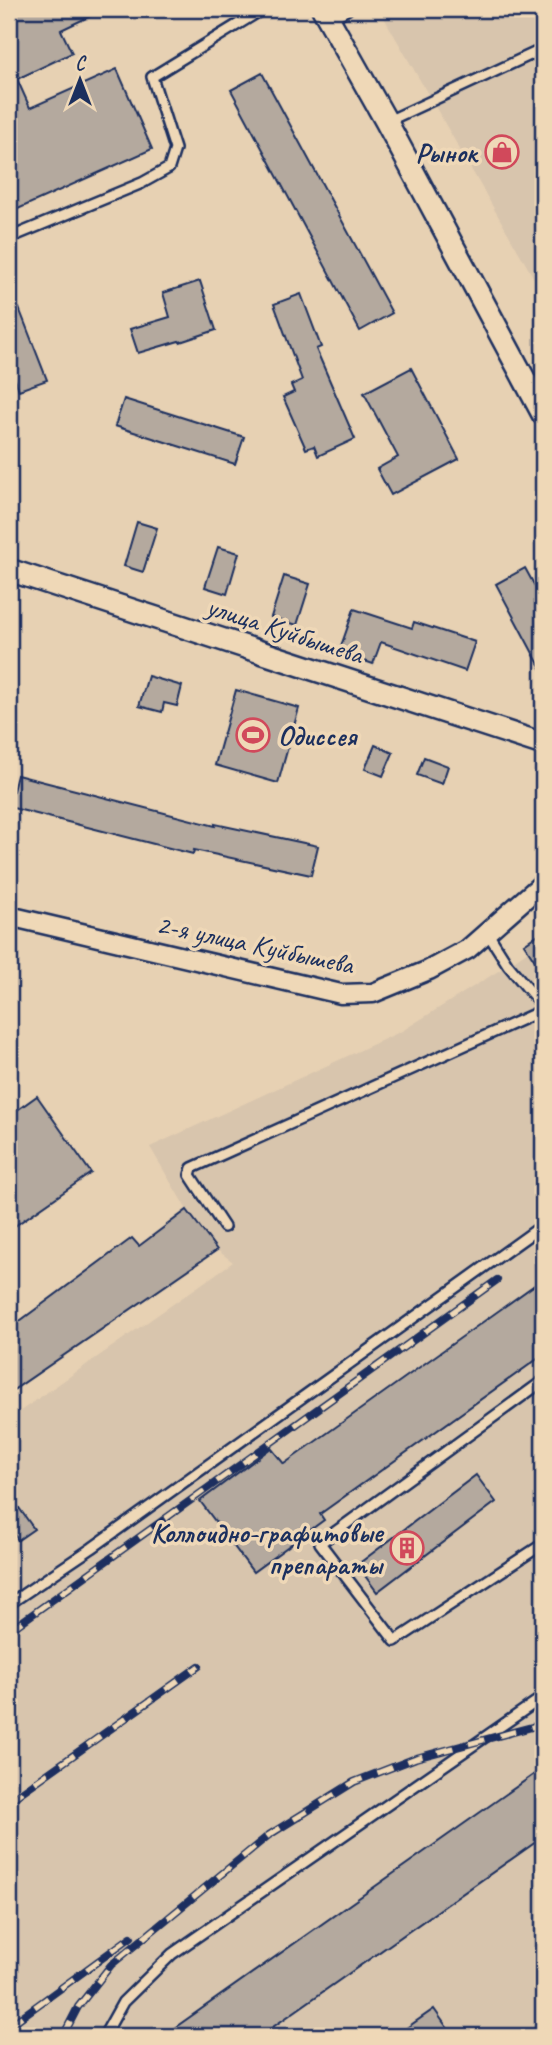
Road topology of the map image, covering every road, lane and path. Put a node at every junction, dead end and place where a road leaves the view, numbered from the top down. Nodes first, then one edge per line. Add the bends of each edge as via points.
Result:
1 (263, 9) edge
2 (348, 9) edge
3 (326, 14) edge
4 (543, 49) edge
5 (386, 121) junction
6 (9, 238) edge
7 (543, 414) edge
8 (9, 570) edge
9 (543, 744) edge
10 (543, 883) edge
11 (9, 916) edge
12 (487, 932) junction
13 (543, 1008) edge
14 (543, 1225) edge
15 (223, 1227) dead end
16 (543, 1381) edge
17 (543, 1544) edge
18 (9, 1604) edge
19 (543, 1697) edge
20 (104, 2036) edge

1 - 6 lane via 152,77 175,149 169,168
2 - 3 lane
3 - 5 street
4 - 5 lane
5 - 7 street
8 - 9 street, улица Куйбышева
10 - 12 street, 2-я улица Куйбышева
11 - 12 street, 2-я улица Куйбышева via 341,994 373,993 429,970 468,949
12 - 13 lane
13 - 15 lane via 192,1168 190,1175
14 - 18 lane
16 - 17 lane via 320,1542 395,1641
19 - 20 lane via 172,1954 123,2002

